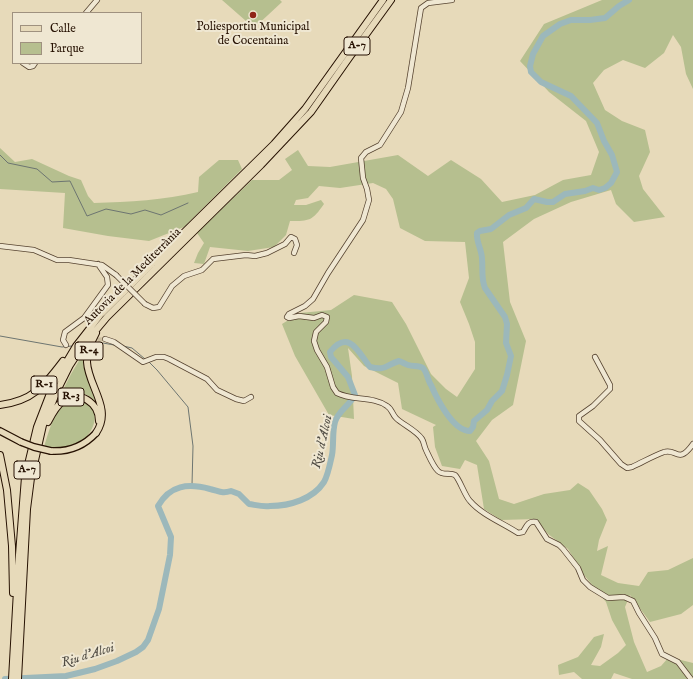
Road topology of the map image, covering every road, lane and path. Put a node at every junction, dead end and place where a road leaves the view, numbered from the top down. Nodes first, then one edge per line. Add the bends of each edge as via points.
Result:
1 (97, 0) edge
2 (384, 0) edge
3 (391, 0) edge
4 (452, 0) edge
5 (87, 12) edge
6 (24, 64) edge
7 (34, 64) edge
8 (259, 163) junction
9 (186, 234) junction
10 (0, 246) edge
11 (294, 253) dead end
12 (98, 264) junction
13 (111, 312) junction
14 (105, 339) tunnel mouth
15 (66, 345) dead end
16 (76, 346) junction
17 (595, 357) dead end
18 (252, 397) dead end
19 (0, 405) edge
20 (0, 431) edge
21 (96, 433) junction
22 (40, 439) junction
23 (693, 444) edge
24 (0, 455) edge
25 (17, 603) junction
26 (12, 679) edge
27 (18, 679) edge
28 (692, 679) edge

1 - 5 street
2 - 8 highway, Autovia de la Mediterrània / A-7 via 305,109
3 - 8 highway, Autovia de la Mediterrània / A-7 via 311,112
4 - 28 street via 428,3 421,8 408,88 401,112 380,145 366,152 361,158 368,200 363,220 313,299 306,306 287,316 314,318 322,315 327,318 316,332 314,346 328,367 335,391 340,395 373,401 390,408 394,417 422,439 439,472 454,474 474,505 499,523 511,527 518,533 523,532 532,521 536,522 547,539 563,549 590,587 608,598 624,597 633,601 662,654 678,662
6 - 7 street via 29,67
8 - 9 highway, Autovia de la Mediterrània / A-7
9 - 13 highway, Autovia de la Mediterrània / A-7
9 - 16 highway, Autovia de la Mediterrània / A-7 via 101,314
10 - 12 street via 34,250 57,260
11 - 12 street, bridge via 297,245 291,237 285,244 267,253 213,259 202,270 184,276 172,286 159,307 153,308 145,304 108,268
12 - 15 street via 107,277 108,285 84,318 65,332 63,340
13 - 21 highway, R-4 via 91,342 88,353 88,370 102,408 101,423
13 - 22 highway, Autovia de la Mediterrània / A-7 via 70,365 43,425
14 - 18 street via 114,342 143,362 164,357 207,379 217,390 238,400 244,401
16 - 19 highway, R-1 via 47,382 34,393 18,401
16 - 25 highway, Autovia de la Mediterrània / A-7 via 54,383 32,445 22,499
17 - 23 street via 610,389 579,416 579,421 621,464 627,468 632,467 665,452 684,454
20 - 21 main road, bridge via 34,447 51,450 79,447
21 - 22 highway, R-3 via 99,416 95,406 84,398 72,397 63,401 53,412
22 - 25 highway, Autovia de la Mediterrània / A-7 via 31,478
24 - 25 highway via 6,478
25 - 26 highway via 12,630
25 - 27 highway, Autovia de la Mediterrània / A-7

